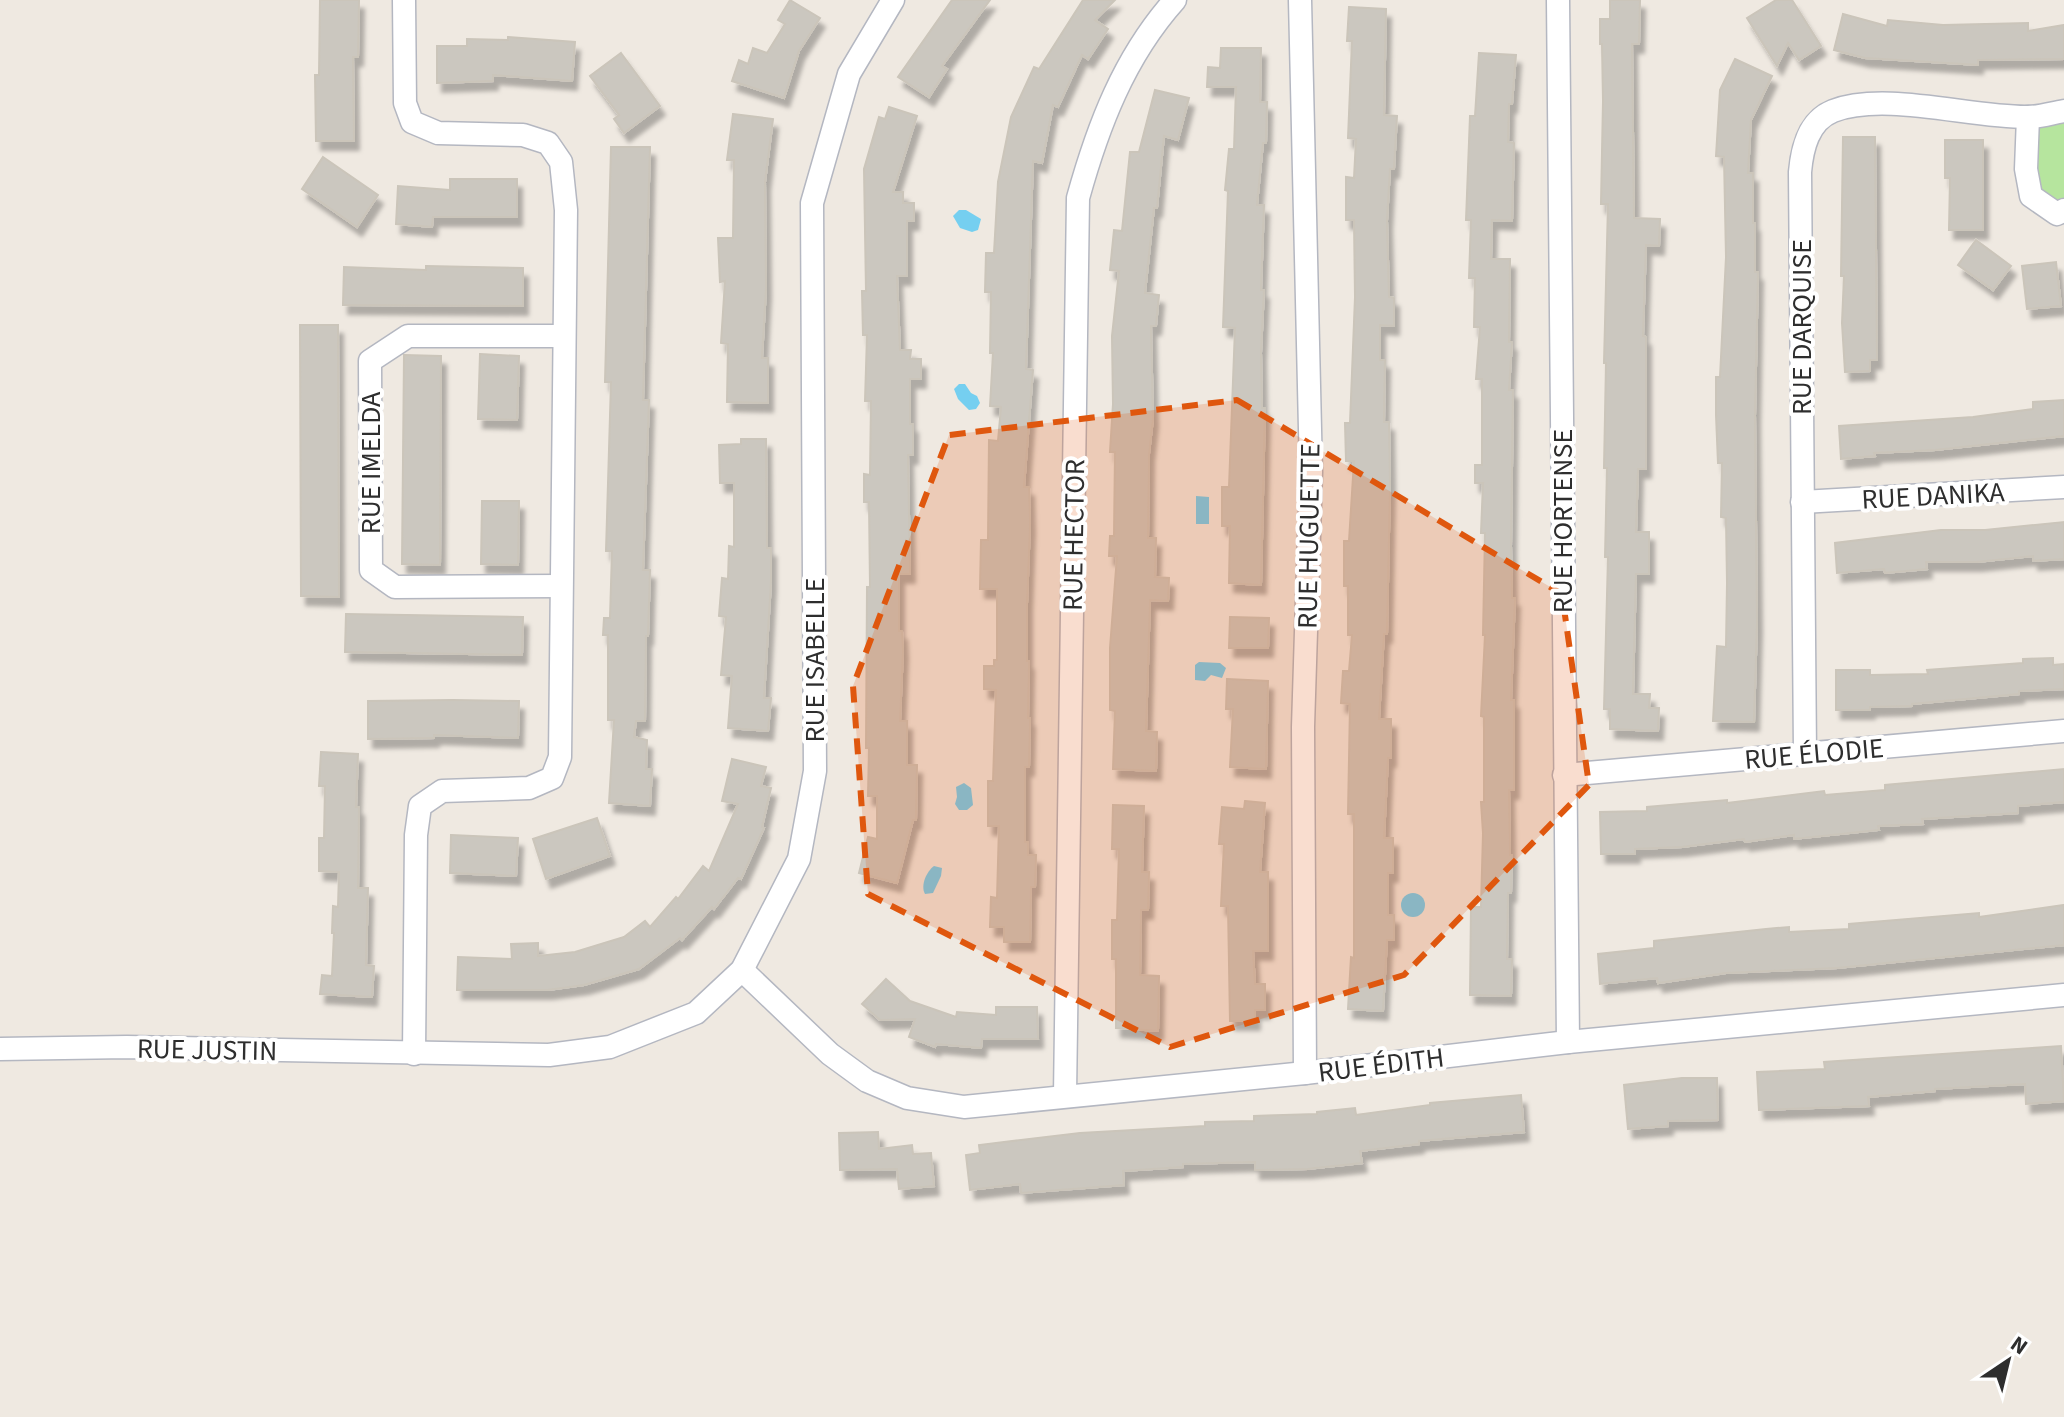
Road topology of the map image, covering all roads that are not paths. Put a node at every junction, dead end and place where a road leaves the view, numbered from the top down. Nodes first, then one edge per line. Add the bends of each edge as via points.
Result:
1 (404, 0) edge
2 (893, 0) edge
3 (1175, 0) edge
4 (1300, 0) edge
5 (1558, 0) edge
6 (2064, 111) edge
7 (2028, 117) junction
8 (2064, 210) edge
9 (563, 336) junction
10 (2064, 487) edge
11 (1802, 502) junction
12 (561, 586) junction
13 (2064, 731) edge
14 (1805, 753) junction
15 (1564, 775) junction
16 (742, 970) junction
17 (2064, 995) edge
18 (1568, 1042) junction
19 (0, 1049) edge
20 (414, 1054) junction
21 (1305, 1073) junction
22 (1065, 1095) junction

1 - 9 street via 405,103 412,122 438,133 523,135 548,143 561,162 566,210
2 - 16 street, RUE ISABELLE via 849,74 812,203 815,771 799,859
3 - 22 street, RUE HECTOR via 1116,88 1078,198
4 - 21 street, RUE HUGUETTE via 1311,472 1303,727
5 - 15 street, RUE HORTENSE
6 - 7 street, RUE DARQUISE
7 - 8 street via 2031,196 2057,214
7 - 11 street, RUE DARQUISE via 1877,104 1832,111 1815,123 1803,146 1800,172
9 - 12 street
9 - 12 street, RUE IMELDA via 408,336 370,361 371,570 395,587
10 - 11 street, RUE DANIKA
11 - 14 street, RUE DARQUISE
12 - 20 street via 560,757 552,778 529,788 442,791 420,806
13 - 14 street, RUE ÉLODIE
14 - 15 street, RUE ÉLODIE
15 - 18 street, RUE HORTENSE
16 - 20 street, RUE ISABELLE via 696,1013 610,1047 549,1055
16 - 22 street, RUE ÉDITH via 830,1054 867,1081 907,1098 964,1107
17 - 18 street, RUE ÉDITH
18 - 21 street, RUE ÉDITH
19 - 20 street, RUE JUSTIN
21 - 22 street, RUE ÉDITH

